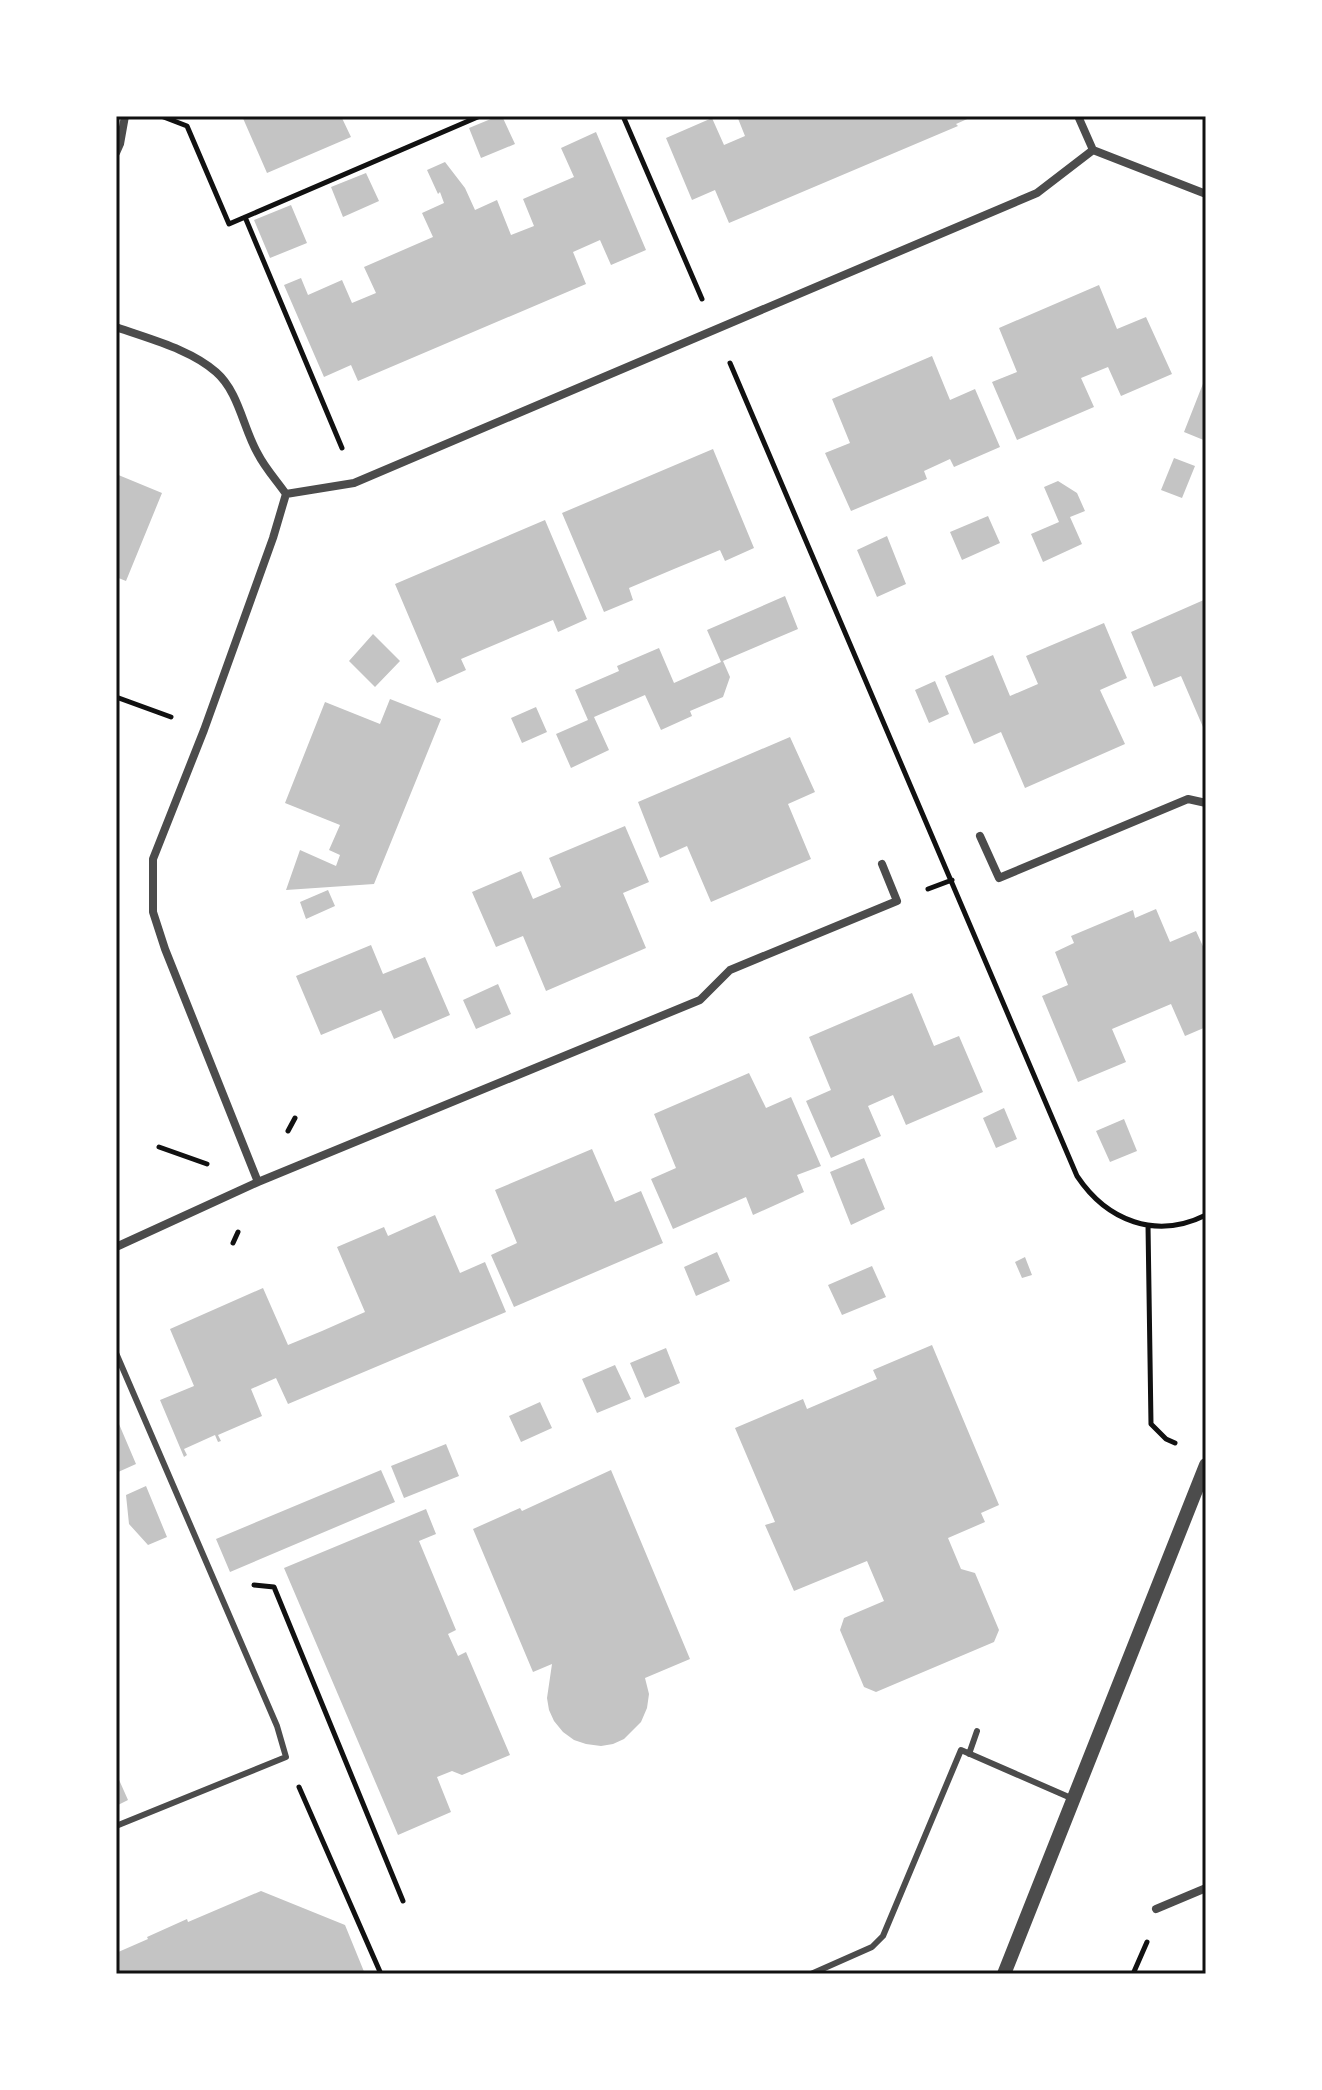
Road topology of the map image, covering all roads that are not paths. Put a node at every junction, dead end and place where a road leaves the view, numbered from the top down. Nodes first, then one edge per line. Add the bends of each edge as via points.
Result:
1 (125, 116) edge
2 (1078, 116) edge
3 (1093, 150) junction
4 (116, 153) edge
5 (1206, 194) edge
6 (116, 327) edge
7 (286, 494) junction
8 (1206, 803) edge
9 (980, 836) dead end
10 (882, 864) dead end
11 (258, 1182) junction
12 (116, 1247) edge
13 (116, 1353) edge
14 (1206, 1465) edge
15 (977, 1731) dead end
16 (969, 1754) junction
17 (1074, 1798) junction
18 (116, 1826) edge
19 (1206, 1888) edge
20 (1156, 1909) dead end
21 (811, 1974) edge
22 (1004, 1974) edge

1 - 4 street
2 - 3 street
3 - 5 street
3 - 7 street via 1037,193 354,483
6 - 7 street via 181,351 218,374 258,454
7 - 11 street via 153,859 153,912 165,949
8 - 9 street via 1188,799 999,878
10 - 11 street via 897,901 730,970 700,1000
11 - 12 street
13 - 18 lane via 286,1757
14 - 17 street
15 - 16 lane
16 - 17 lane
16 - 21 lane via 961,1750 878,1942
17 - 22 street
19 - 20 street

